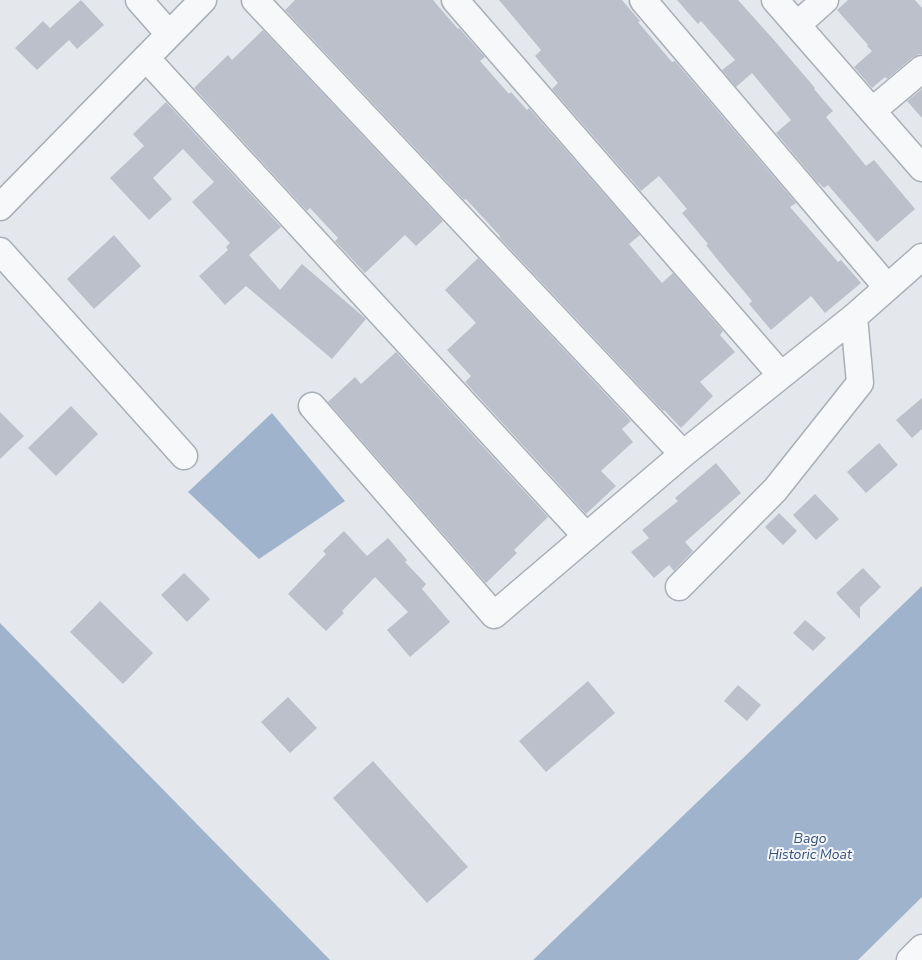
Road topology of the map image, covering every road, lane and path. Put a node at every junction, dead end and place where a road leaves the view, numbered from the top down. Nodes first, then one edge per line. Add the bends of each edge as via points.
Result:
1 (139, 0) edge
2 (203, 0) edge
3 (256, 0) edge
4 (455, 0) edge
5 (643, 0) edge
6 (775, 0) edge
7 (825, 0) edge
8 (797, 25) junction
9 (169, 34) junction
10 (146, 58) junction
11 (922, 69) edge
12 (872, 111) junction
13 (922, 168) edge
14 (5, 192) edge
15 (0, 251) edge
16 (922, 257) edge
17 (887, 287) junction
18 (854, 317) junction
19 (780, 375) junction
20 (312, 406) dead end
21 (683, 454) junction
22 (184, 456) dead end
23 (586, 536) junction
24 (679, 587) dead end
25 (922, 948) edge
26 (910, 960) edge

1 - 9 street
2 - 9 street
3 - 21 street
4 - 19 street
5 - 17 street
6 - 8 street
7 - 8 street
8 - 12 street
9 - 10 street
10 - 14 street
10 - 23 street
11 - 12 street
12 - 13 street
15 - 22 street
16 - 17 street
17 - 18 street
18 - 19 street
18 - 24 street via 860,383 775,490
19 - 21 street
20 - 23 street via 494,615
21 - 23 street
25 - 26 street

